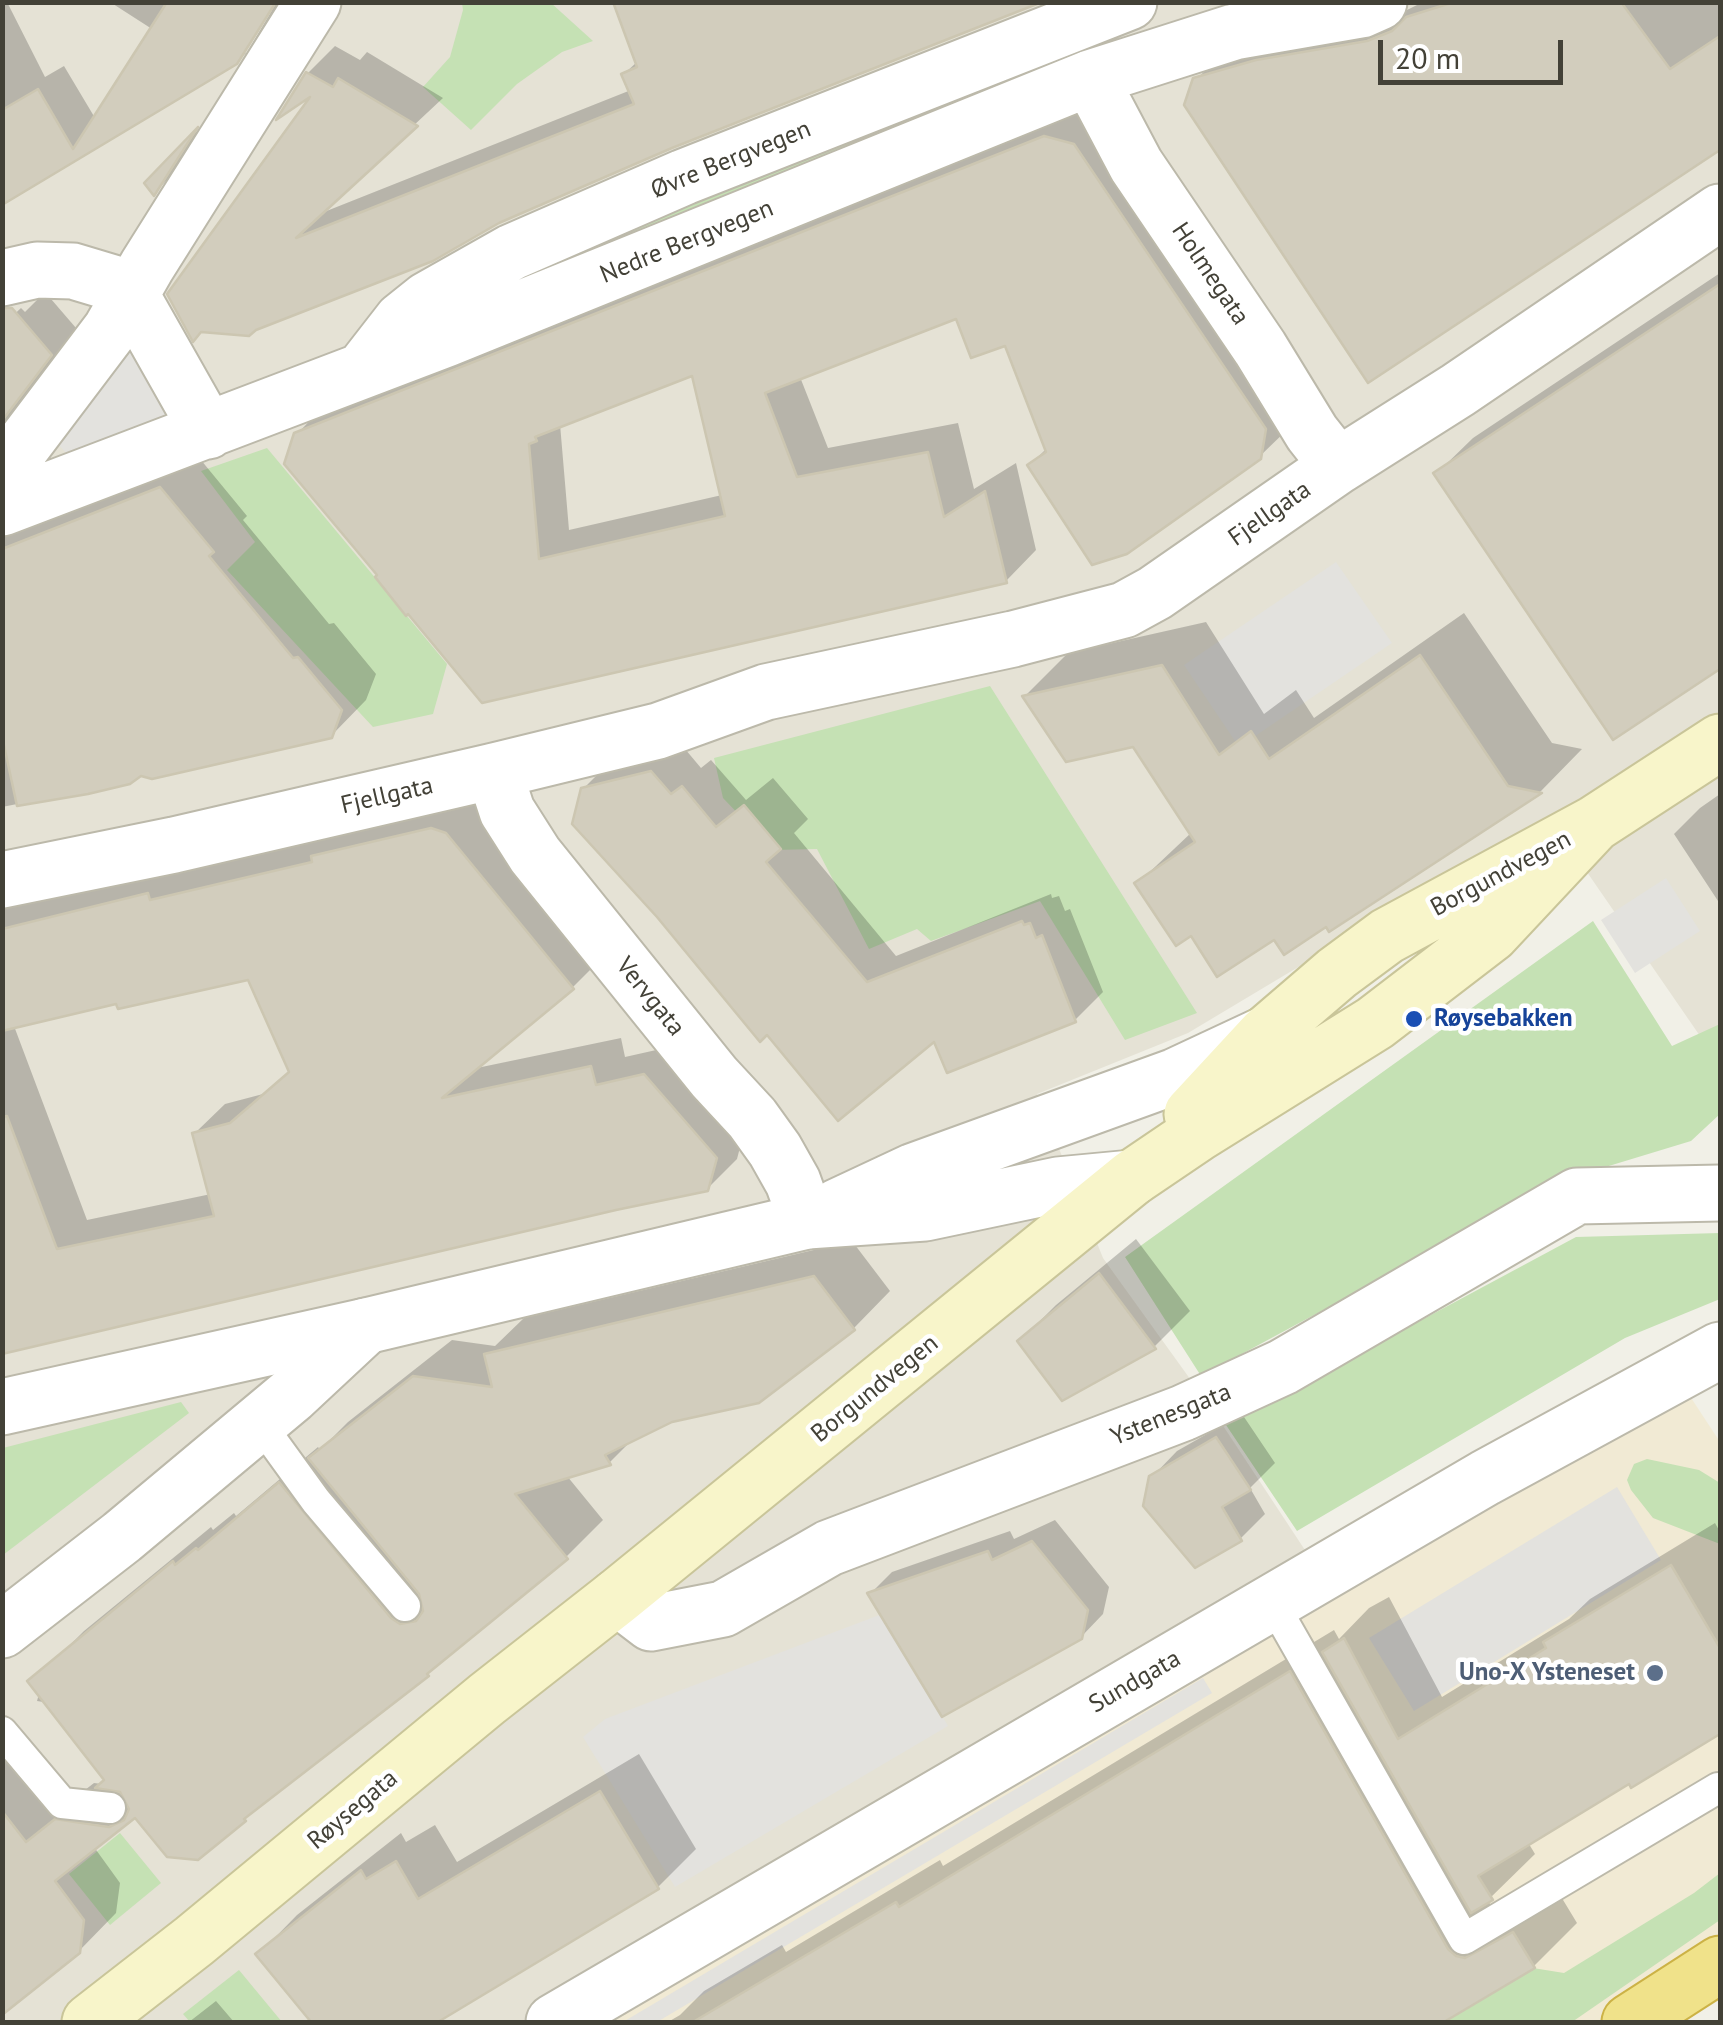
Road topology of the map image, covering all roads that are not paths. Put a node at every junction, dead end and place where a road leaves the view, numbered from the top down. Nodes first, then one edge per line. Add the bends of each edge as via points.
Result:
1 (313, 2) edge
2 (1129, 2) edge
3 (1378, 2) edge
4 (1090, 78) junction
5 (1720, 212) edge
6 (2, 278) edge
7 (130, 294) junction
8 (365, 368) junction
9 (208, 432) junction
10 (1338, 466) junction
11 (2, 479) edge
12 (2, 508) edge
13 (766, 692) junction
14 (1720, 742) edge
15 (494, 771) junction
16 (1594, 824) junction
17 (2, 859) edge
18 (2, 880) edge
19 (1266, 1034) junction
20 (1132, 1178) junction
21 (1720, 1193) edge
22 (807, 1221) junction
23 (366, 1326) junction
24 (1716, 1360) edge
25 (2, 1407) edge
26 (258, 1422) junction
27 (617, 1597) junction
28 (1272, 1602) junction
29 (406, 1606) dead end
30 (2, 1630) edge
31 (2, 1732) edge
32 (1718, 1788) dead end
33 (110, 1808) dead end
34 (1720, 1964) edge
35 (90, 2022) edge
36 (554, 2022) edge
37 (1630, 2022) edge

1 - 7 street
2 - 8 street, Øvre Bergvegen via 684,176 512,252 427,300
3 - 4 street, Nedre Bergvegen via 1234,32
4 - 8 street, Nedre Bergvegen
4 - 10 street, Holmegata via 1136,166
5 - 10 street, Fjellgata
6 - 7 street via 73,271
7 - 9 street
7 - 11 street
8 - 9 street, Nedre Bergvegen
9 - 12 street, Nedre Bergvegen
10 - 13 street, Fjellgata via 1124,610
13 - 15 street, Fjellgata via 658,731
13 - 17 street, Fjellgata via 658,692 55,838
14 - 16 main road, Borgundvegen
15 - 18 street, Fjellgata
15 - 22 street, Vervgata via 507,811 536,855 775,1150
16 - 19 main road, Borgundvegen via 1387,936
16 - 20 main road, Borgundvegen via 1491,934 1375,1023
19 - 20 main road, Borgundvegen
19 - 22 street, Borgundvegen via 1176,1076 914,1172
20 - 22 street, Borgundvegen via 925,1213
20 - 27 main road, Borgundvegen
21 - 27 street, Ystenesgata via 1577,1196 1283,1367 1183,1413 829,1548 723,1609 650,1623
22 - 23 street, Borgundvegen
23 - 25 street, Borgundvegen
23 - 26 street, Borgundvegen
24 - 28 street, Sundgata
26 - 29 lane
26 - 30 street, Borgundvegen
27 - 35 main road, Røysegata
28 - 32 lane via 1464,1940
28 - 36 street, Sundgata
31 - 33 lane via 62,1802
34 - 37 highway

